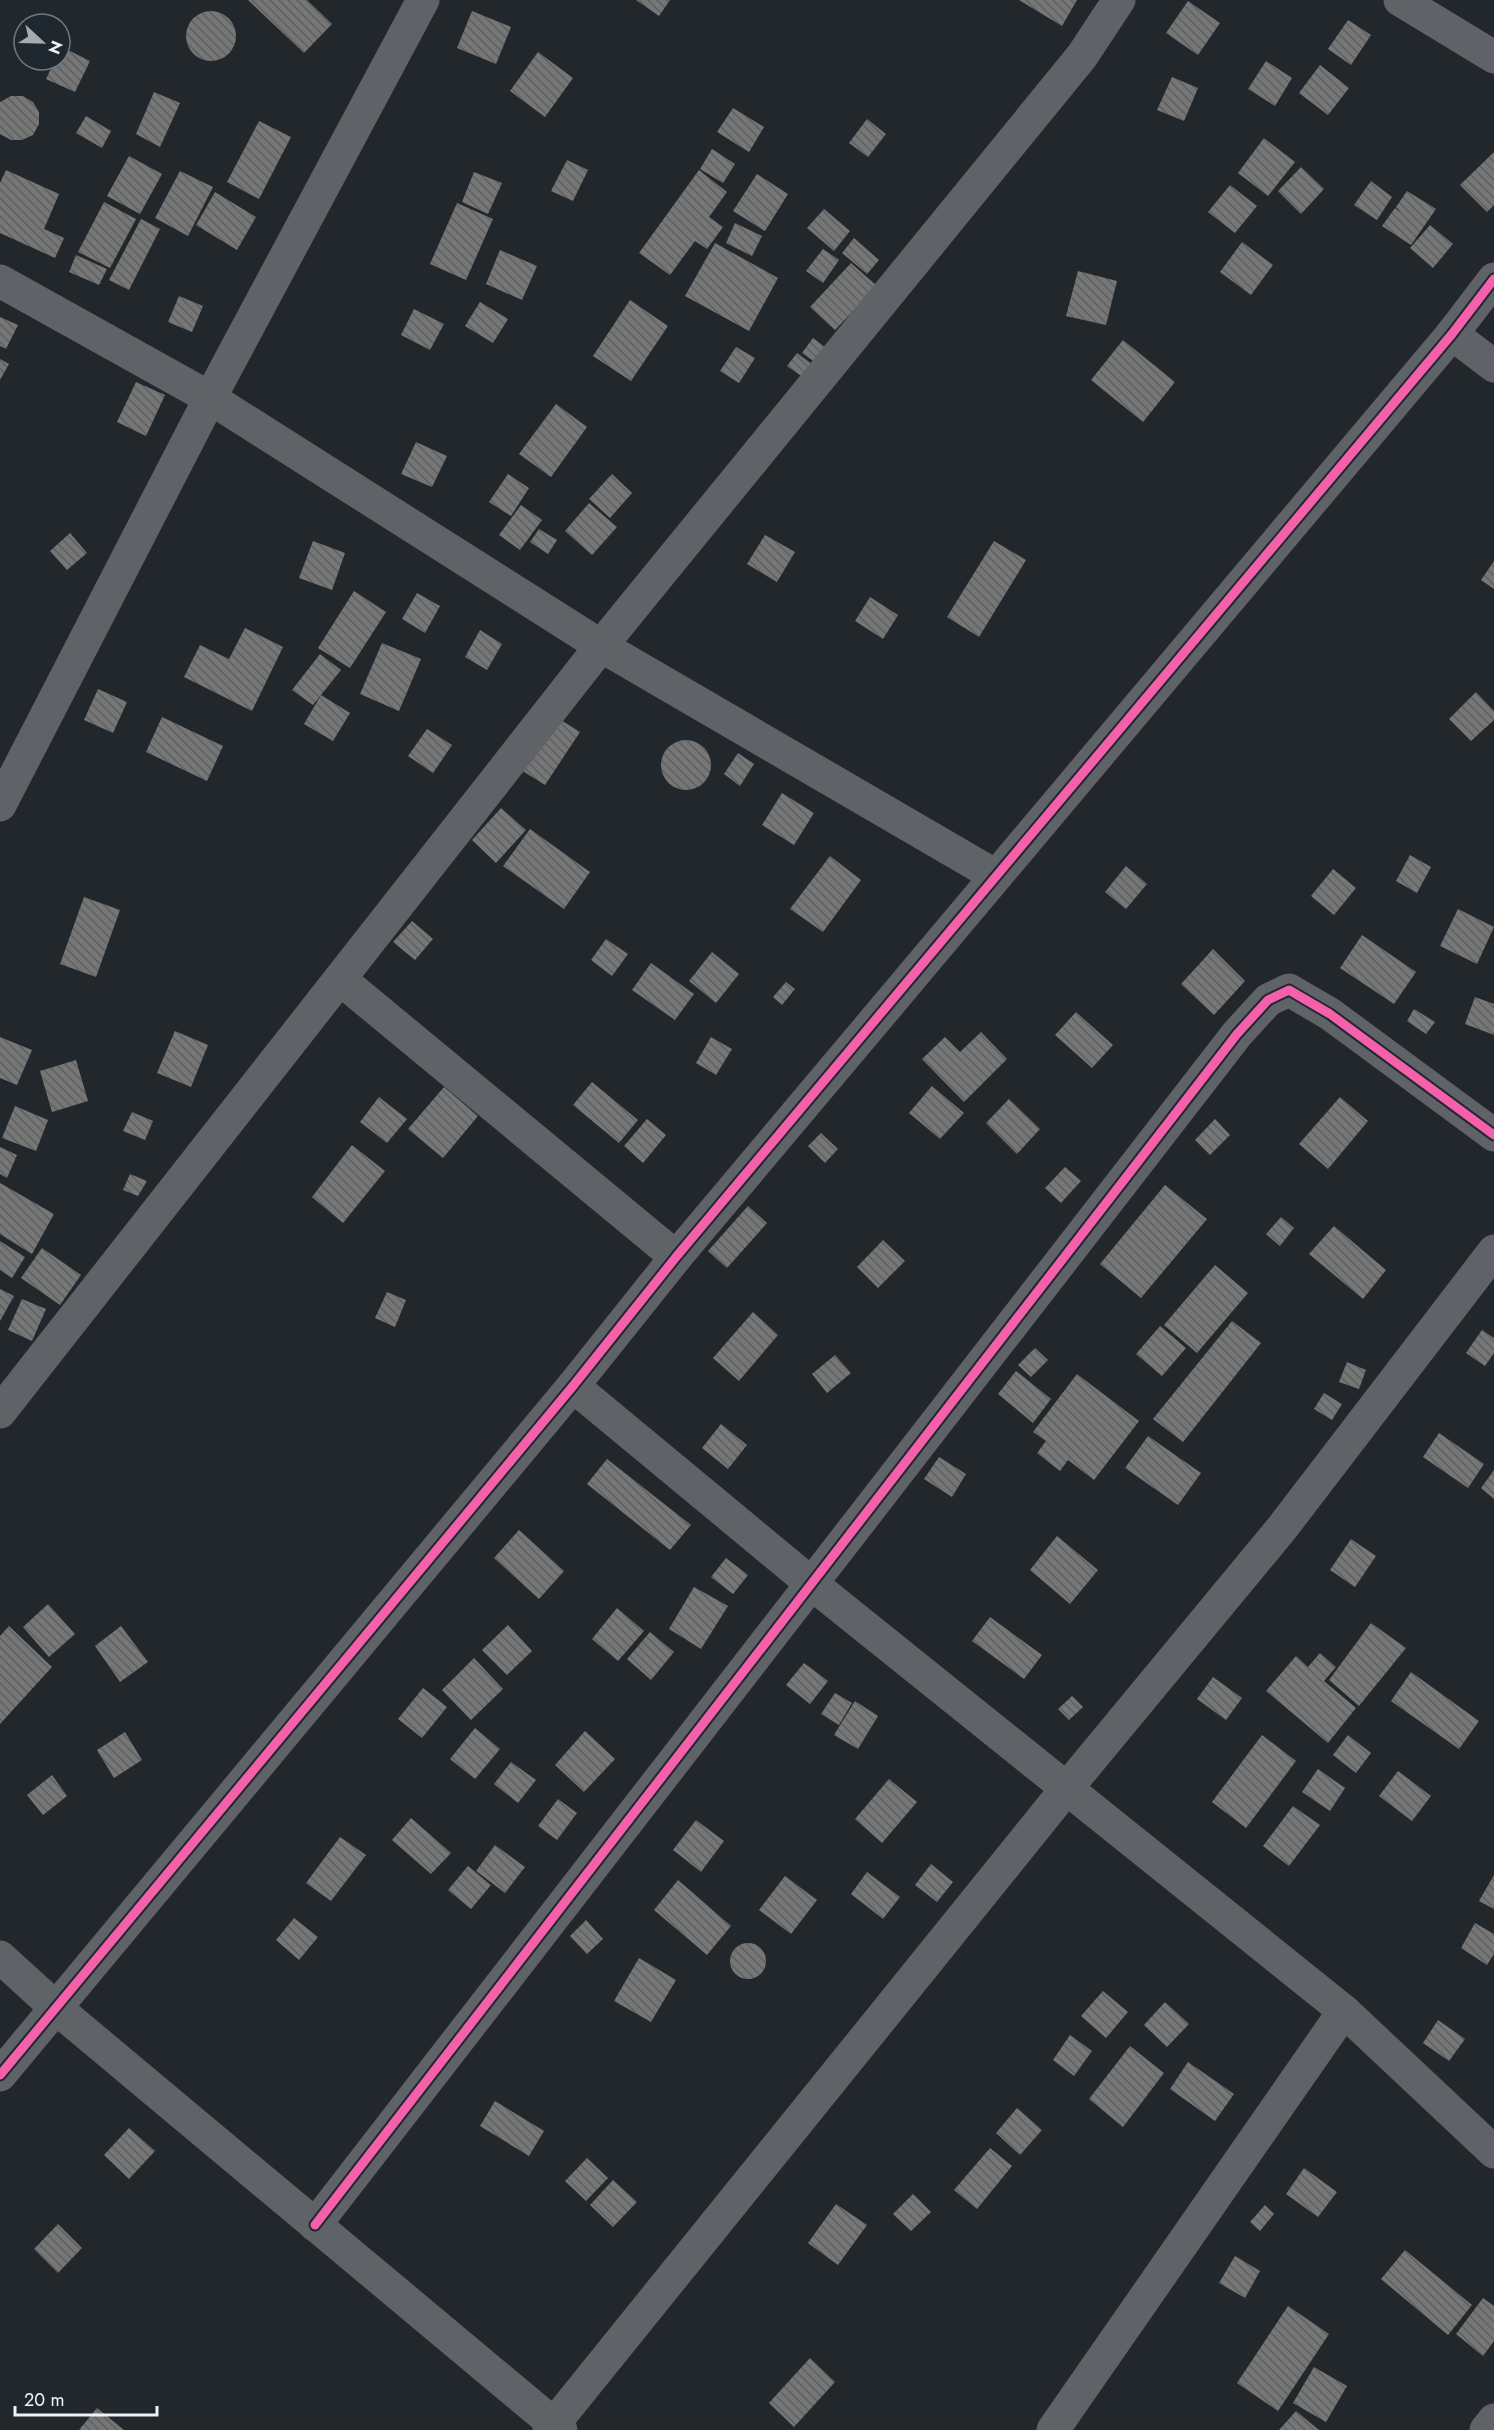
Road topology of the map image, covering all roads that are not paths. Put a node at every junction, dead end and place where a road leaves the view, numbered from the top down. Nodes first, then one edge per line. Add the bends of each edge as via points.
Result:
1 (423, 0) edge
2 (1119, 0) edge
3 (1400, 0) edge
4 (1494, 57) edge
5 (1494, 279) edge
6 (0, 281) edge
7 (1452, 334) junction
8 (1494, 366) edge
9 (210, 398) junction
10 (601, 646) junction
11 (0, 805) edge
12 (996, 876) junction
13 (340, 979) junction
14 (1494, 1135) edge
15 (1494, 1251) edge
16 (676, 1257) junction
17 (573, 1386) junction
18 (0, 1412) edge
19 (812, 1584) junction
20 (1066, 1788) junction
21 (0, 1957) edge
22 (56, 2008) junction
23 (1344, 2011) junction
24 (0, 2075) edge
25 (1494, 2152) edge
26 (315, 2225) junction
27 (1494, 2420) edge
28 (555, 2428) edge
29 (1053, 2430) edge
30 (1486, 2430) edge

1 - 9 street
2 - 10 street via 1082,56
3 - 4 street
5 - 7 street
6 - 9 street
7 - 8 street
7 - 12 street
9 - 10 street
9 - 11 street
10 - 12 street
10 - 13 street
12 - 16 street
13 - 16 street
13 - 18 street
14 - 19 street via 1320,1008 1289,990 1268,1000 1237,1034
15 - 20 street via 1282,1528
16 - 17 street
17 - 19 street
17 - 22 street
19 - 20 street
19 - 26 street
20 - 23 street
20 - 28 street
21 - 22 street
22 - 24 street
22 - 26 street
23 - 25 street
23 - 29 street
26 - 28 street
27 - 30 street

